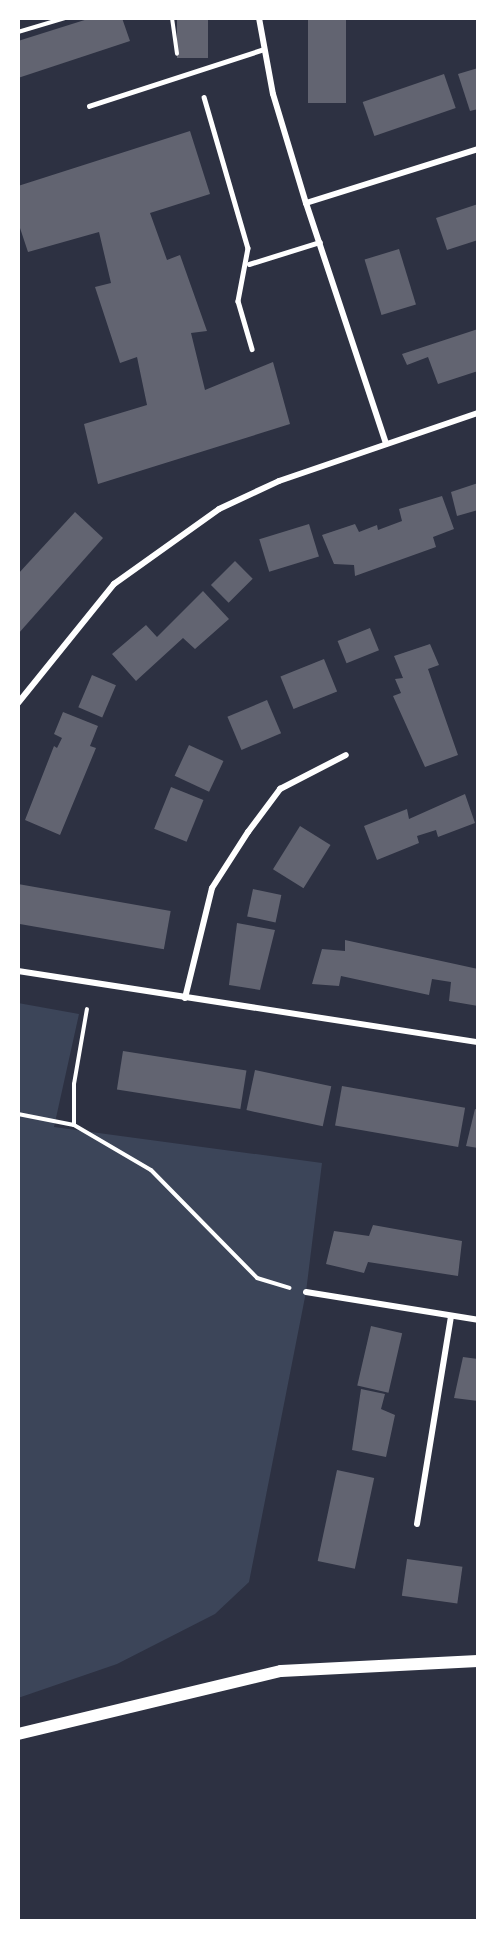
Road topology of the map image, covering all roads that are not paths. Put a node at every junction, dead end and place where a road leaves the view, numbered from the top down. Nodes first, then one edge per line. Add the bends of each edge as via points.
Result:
1 (259, 18) edge
2 (264, 49) junction
3 (204, 97) dead end
4 (89, 106) dead end
5 (478, 149) edge
6 (306, 203) junction
7 (320, 242) junction
8 (249, 264) junction
9 (252, 349) dead end
10 (478, 413) edge
11 (386, 444) junction
12 (18, 704) edge
13 (346, 755) dead end
14 (18, 971) edge
15 (185, 998) junction
16 (478, 1042) edge
17 (306, 1292) road end
18 (451, 1317) junction
19 (478, 1320) edge
20 (417, 1524) dead end
21 (478, 1661) edge
22 (18, 1734) edge

1 - 2 street
2 - 4 lane
2 - 6 street
3 - 8 lane
5 - 6 street via 344,195
6 - 7 street
7 - 8 lane
7 - 11 street
8 - 9 lane via 238,301
10 - 11 street
11 - 12 street via 269,486 219,509 163,548 114,584
13 - 15 street via 280,789 248,832 212,888
14 - 15 street
15 - 16 street
17 - 18 street
18 - 19 street
18 - 20 street
21 - 22 main road via 281,1671

